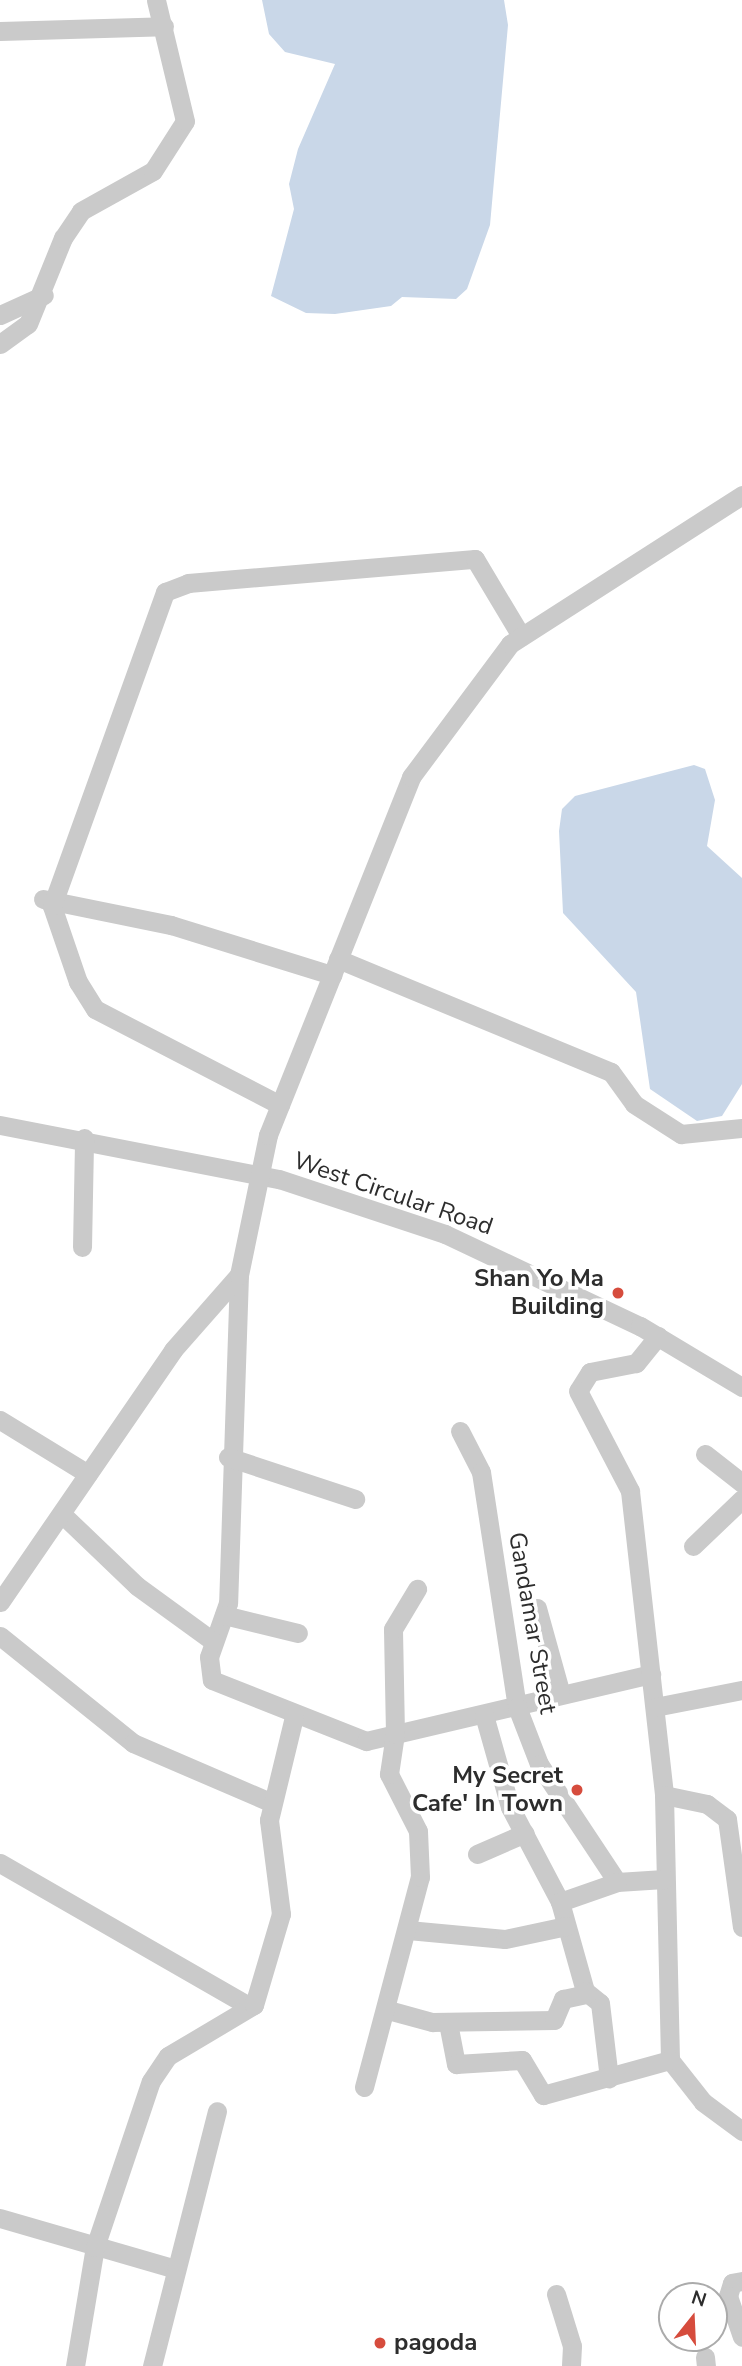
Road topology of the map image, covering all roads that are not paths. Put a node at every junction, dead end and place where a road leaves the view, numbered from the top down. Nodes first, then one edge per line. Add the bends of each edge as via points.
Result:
1 (156, 0) edge
2 (164, 26) junction
3 (0, 31) edge
4 (44, 295) junction
5 (0, 315) edge
6 (0, 344) edge
7 (742, 495) edge
8 (521, 636) junction
9 (48, 900) junction
10 (335, 967) junction
11 (280, 1105) junction
12 (0, 1125) edge
13 (742, 1128) edge
14 (84, 1138) junction
15 (255, 1174) junction
16 (82, 1247) dead end
17 (239, 1275) junction
18 (658, 1336) junction
19 (742, 1387) edge
20 (0, 1420) edge
21 (460, 1431) dead end
22 (705, 1454) dead end
23 (229, 1457) junction
24 (88, 1474) junction
25 (742, 1483) edge
26 (355, 1499) dead end
27 (742, 1499) edge
28 (64, 1516) junction
29 (693, 1546) dead end
30 (417, 1589) dead end
31 (0, 1602) edge
32 (537, 1608) dead end
33 (224, 1615) junction
34 (298, 1633) dead end
35 (0, 1636) edge
36 (214, 1642) junction
37 (651, 1674) junction
38 (742, 1690) edge
39 (560, 1691) junction
40 (517, 1707) junction
41 (655, 1707) junction
42 (484, 1715) junction
43 (294, 1717) junction
44 (395, 1734) junction
45 (664, 1795) junction
46 (272, 1803) junction
47 (525, 1833) junction
48 (477, 1854) dead end
49 (0, 1863) edge
50 (664, 1879) junction
51 (617, 1882) junction
52 (560, 1902) junction
53 (566, 1926) junction
54 (742, 1927) edge
55 (408, 1930) junction
56 (587, 1994) junction
57 (249, 2006) junction
58 (388, 2010) junction
59 (448, 2023) junction
60 (670, 2060) junction
61 (609, 2078) junction
62 (364, 2087) dead end
63 (217, 2111) dead end
64 (742, 2131) edge
65 (0, 2218) edge
66 (95, 2247) junction
67 (172, 2268) junction
68 (742, 2281) edge
69 (556, 2294) dead end
70 (742, 2337) edge
71 (75, 2366) edge
72 (152, 2366) edge
73 (571, 2366) edge

1 - 2 street
2 - 3 street
2 - 4 street via 185,121 153,171 81,211 63,238
4 - 5 street
4 - 6 street via 28,324
7 - 8 street
8 - 9 street via 475,559 188,583 165,592
8 - 10 street via 411,777
9 - 10 street via 171,925
9 - 11 street via 79,982 95,1009
10 - 11 street
10 - 13 street via 611,1072 634,1104 681,1134
11 - 15 street
12 - 14 street, West Circular Road
14 - 15 street, West Circular Road
14 - 16 street
15 - 17 street
15 - 18 street, West Circular Road via 445,1234
17 - 23 street
17 - 24 street via 173,1350
18 - 19 street, West Circular Road
18 - 37 street via 636,1363 590,1372 578,1391 630,1491
20 - 24 street
21 - 40 street, Gandamar Street via 481,1472
22 - 25 street
23 - 26 street
23 - 33 street
24 - 28 street
27 - 29 street
28 - 31 street
28 - 36 street via 137,1586
30 - 44 street via 393,1629
32 - 39 street
33 - 34 street
33 - 36 street
35 - 46 street via 133,1743
36 - 43 street via 212,1680
37 - 39 street
37 - 41 street
38 - 41 street
39 - 40 street
40 - 42 street
40 - 51 street, Gandamar Street via 539,1763
41 - 45 street
42 - 44 street
42 - 47 street via 506,1795
43 - 44 street via 355,1740
43 - 46 street
44 - 55 street via 391,1785 420,1846
45 - 50 street
45 - 54 street via 707,1804 727,1819
46 - 57 street via 281,1914
47 - 48 street
47 - 52 street
49 - 57 street
50 - 51 street
50 - 60 street
51 - 52 street
52 - 53 street
53 - 55 street via 505,1940
53 - 56 street
55 - 58 street
56 - 59 street via 563,1999 554,2020
56 - 61 street via 601,2009
57 - 66 street via 168,2056 151,2081
58 - 59 street
58 - 62 street
59 - 61 street via 456,2063 522,2060 537,2094
60 - 61 street
60 - 64 street via 703,2102
63 - 67 street
65 - 66 street
66 - 67 street
66 - 71 street
67 - 72 street
68 - 70 street via 732,2283 728,2296
69 - 73 street via 572,2346

